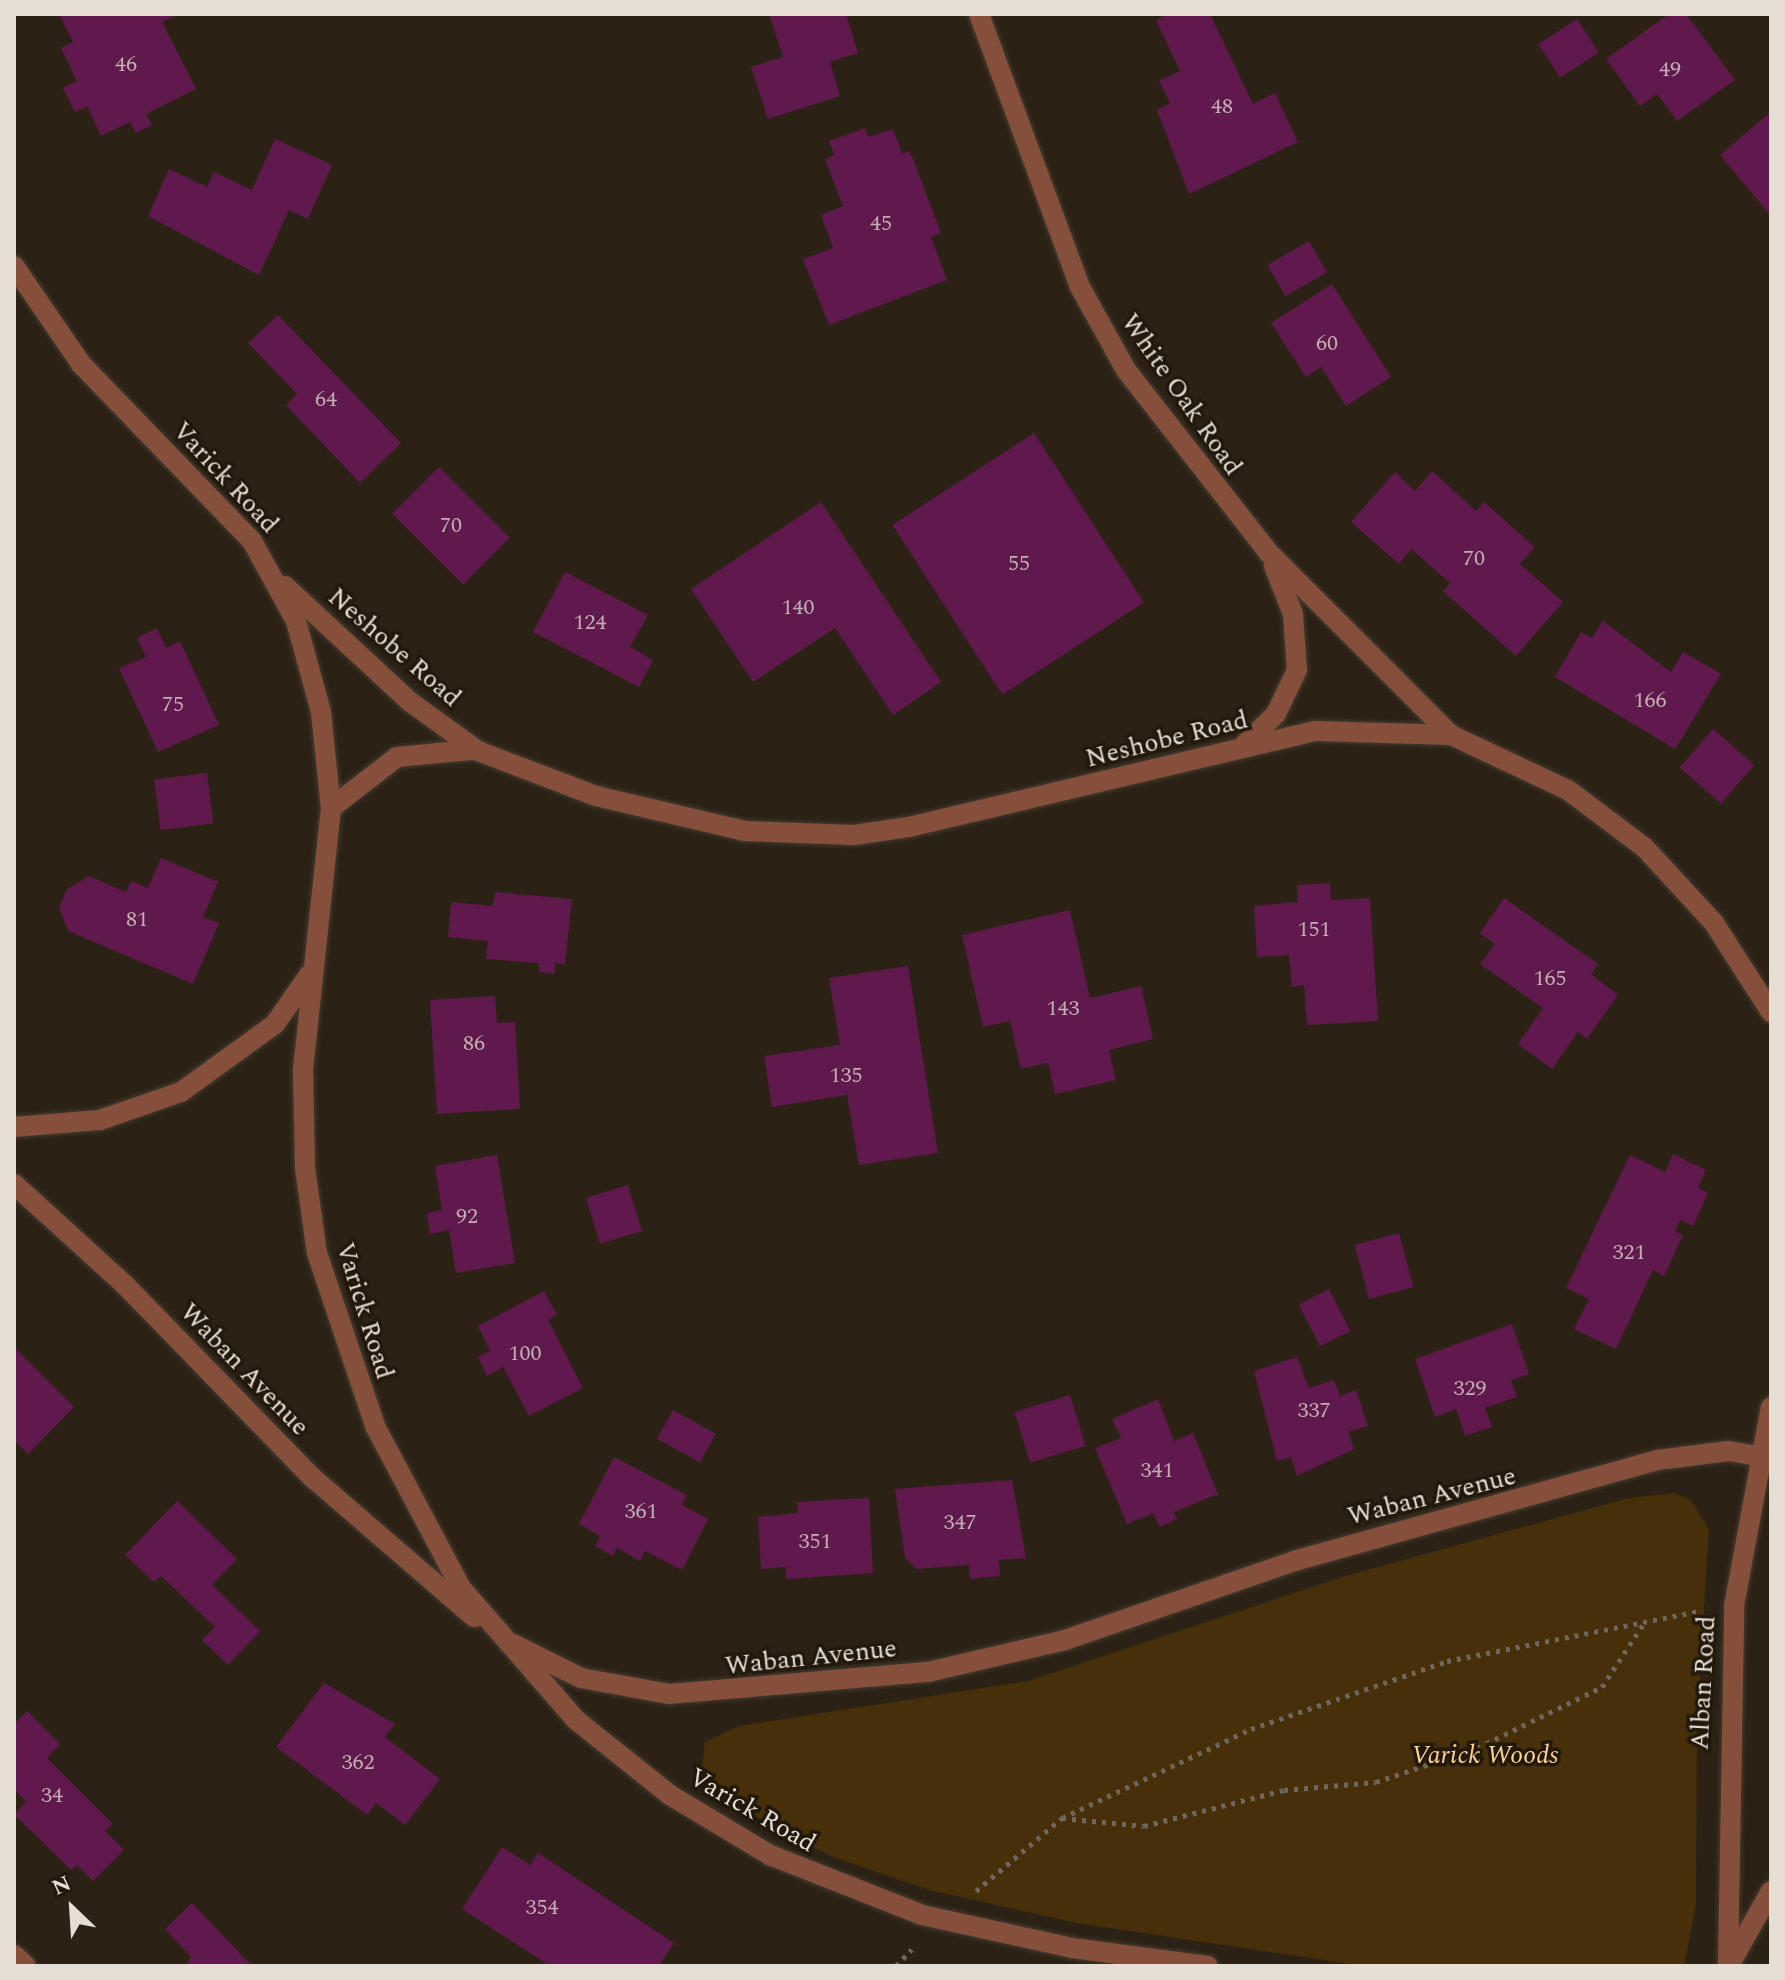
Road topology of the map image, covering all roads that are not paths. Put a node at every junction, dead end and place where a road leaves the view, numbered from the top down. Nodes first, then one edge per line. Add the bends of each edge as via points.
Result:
1 (979, 14) edge
2 (14, 266) edge
3 (1268, 552) junction
4 (279, 581) junction
5 (1451, 735) junction
6 (1239, 749) junction
7 (478, 751) junction
8 (331, 808) junction
9 (314, 967) junction
10 (1771, 1012) edge
11 (14, 1127) edge
12 (14, 1184) edge
13 (1771, 1407) edge
14 (1765, 1456) edge
15 (496, 1634) junction
16 (1771, 1891) edge
17 (14, 1955) edge
18 (26, 1966) edge
19 (1208, 1966) edge
20 (1728, 1966) edge

1 - 3 street, White Oak Road via 1100,329 1189,458
2 - 4 street, Varick Road via 81,364 222,505
3 - 5 street, White Oak Road
3 - 6 street via 1293,614 1297,670 1276,714
4 - 7 street, Neshobe Road via 409,701
4 - 8 street, Varick Road via 317,697
5 - 6 street, Neshobe Road via 1315,731
5 - 10 street, Neshobe Road via 1568,790 1645,848 1714,923
6 - 7 street, Neshobe Road via 963,817 799,836 669,816
7 - 8 street, Neshobe Road via 448,747 397,757
8 - 9 street, Varick Road
9 - 11 street via 275,1024 181,1092 100,1120
9 - 15 street, Varick Road via 302,1117 327,1290 406,1495
12 - 15 street, Waban Avenue via 94,1254 313,1478
13 - 14 street, Alban Road
14 - 15 street, Waban Avenue via 1658,1460 1294,1561 1050,1645 928,1672 669,1694 581,1678
14 - 20 street, Alban Road via 1734,1606
15 - 19 street, Varick Road via 576,1720 706,1818 818,1878 942,1919 1072,1948
16 - 20 street
17 - 18 street

